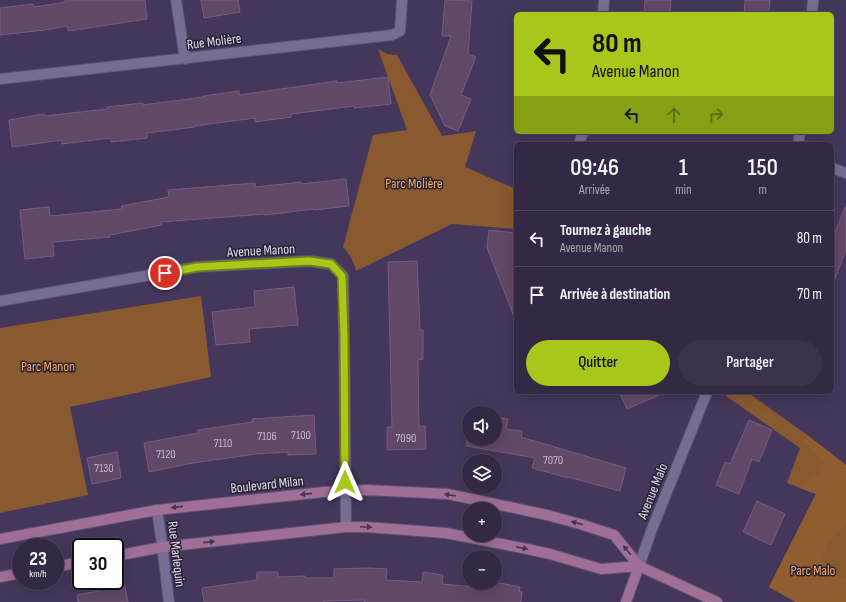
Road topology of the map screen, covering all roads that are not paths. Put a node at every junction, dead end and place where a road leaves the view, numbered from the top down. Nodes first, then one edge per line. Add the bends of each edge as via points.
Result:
1 (176, 0) edge
2 (402, 0) edge
3 (604, 0) edge
4 (813, 0) edge
5 (603, 12) edge
6 (812, 12) edge
7 (185, 59) junction
8 (0, 79) edge
9 (834, 169) edge
10 (846, 173) edge
11 (0, 301) edge
12 (707, 394) edge
13 (346, 491) junction
14 (157, 510) junction
15 (346, 527) junction
16 (0, 539) edge
17 (163, 547) junction
18 (124, 554) edge
19 (639, 566) junction
20 (12, 575) edge
21 (0, 577) edge
22 (169, 602) edge
23 (626, 602) edge
24 (717, 602) edge

1 - 7 street
2 - 7 street, Rue Molière via 400,31 392,35
3 - 5 street
4 - 6 street
7 - 8 street, Rue Molière
9 - 10 street
11 - 13 street, Avenue Manon via 197,267 309,261 331,264 342,276
12 - 19 street, Avenue Malo
13 -> 14 main road, Boulevard Milan
13 - 15 street, Avenue Manon
19 -> 13 main road, Boulevard Milan via 614,535 580,524 448,494
14 - 16 main road, Boulevard Milan
14 - 17 street, Rue Marlequin
17 -> 15 main road, Boulevard Milan
15 -> 19 main road, Boulevard Milan via 446,533 550,554 601,569
17 - 18 main road, Boulevard Milan
17 - 22 street, Rue Marlequin
19 - 23 main road, Avenue Malo
19 - 24 main road, Boulevard Milan
20 - 21 main road

